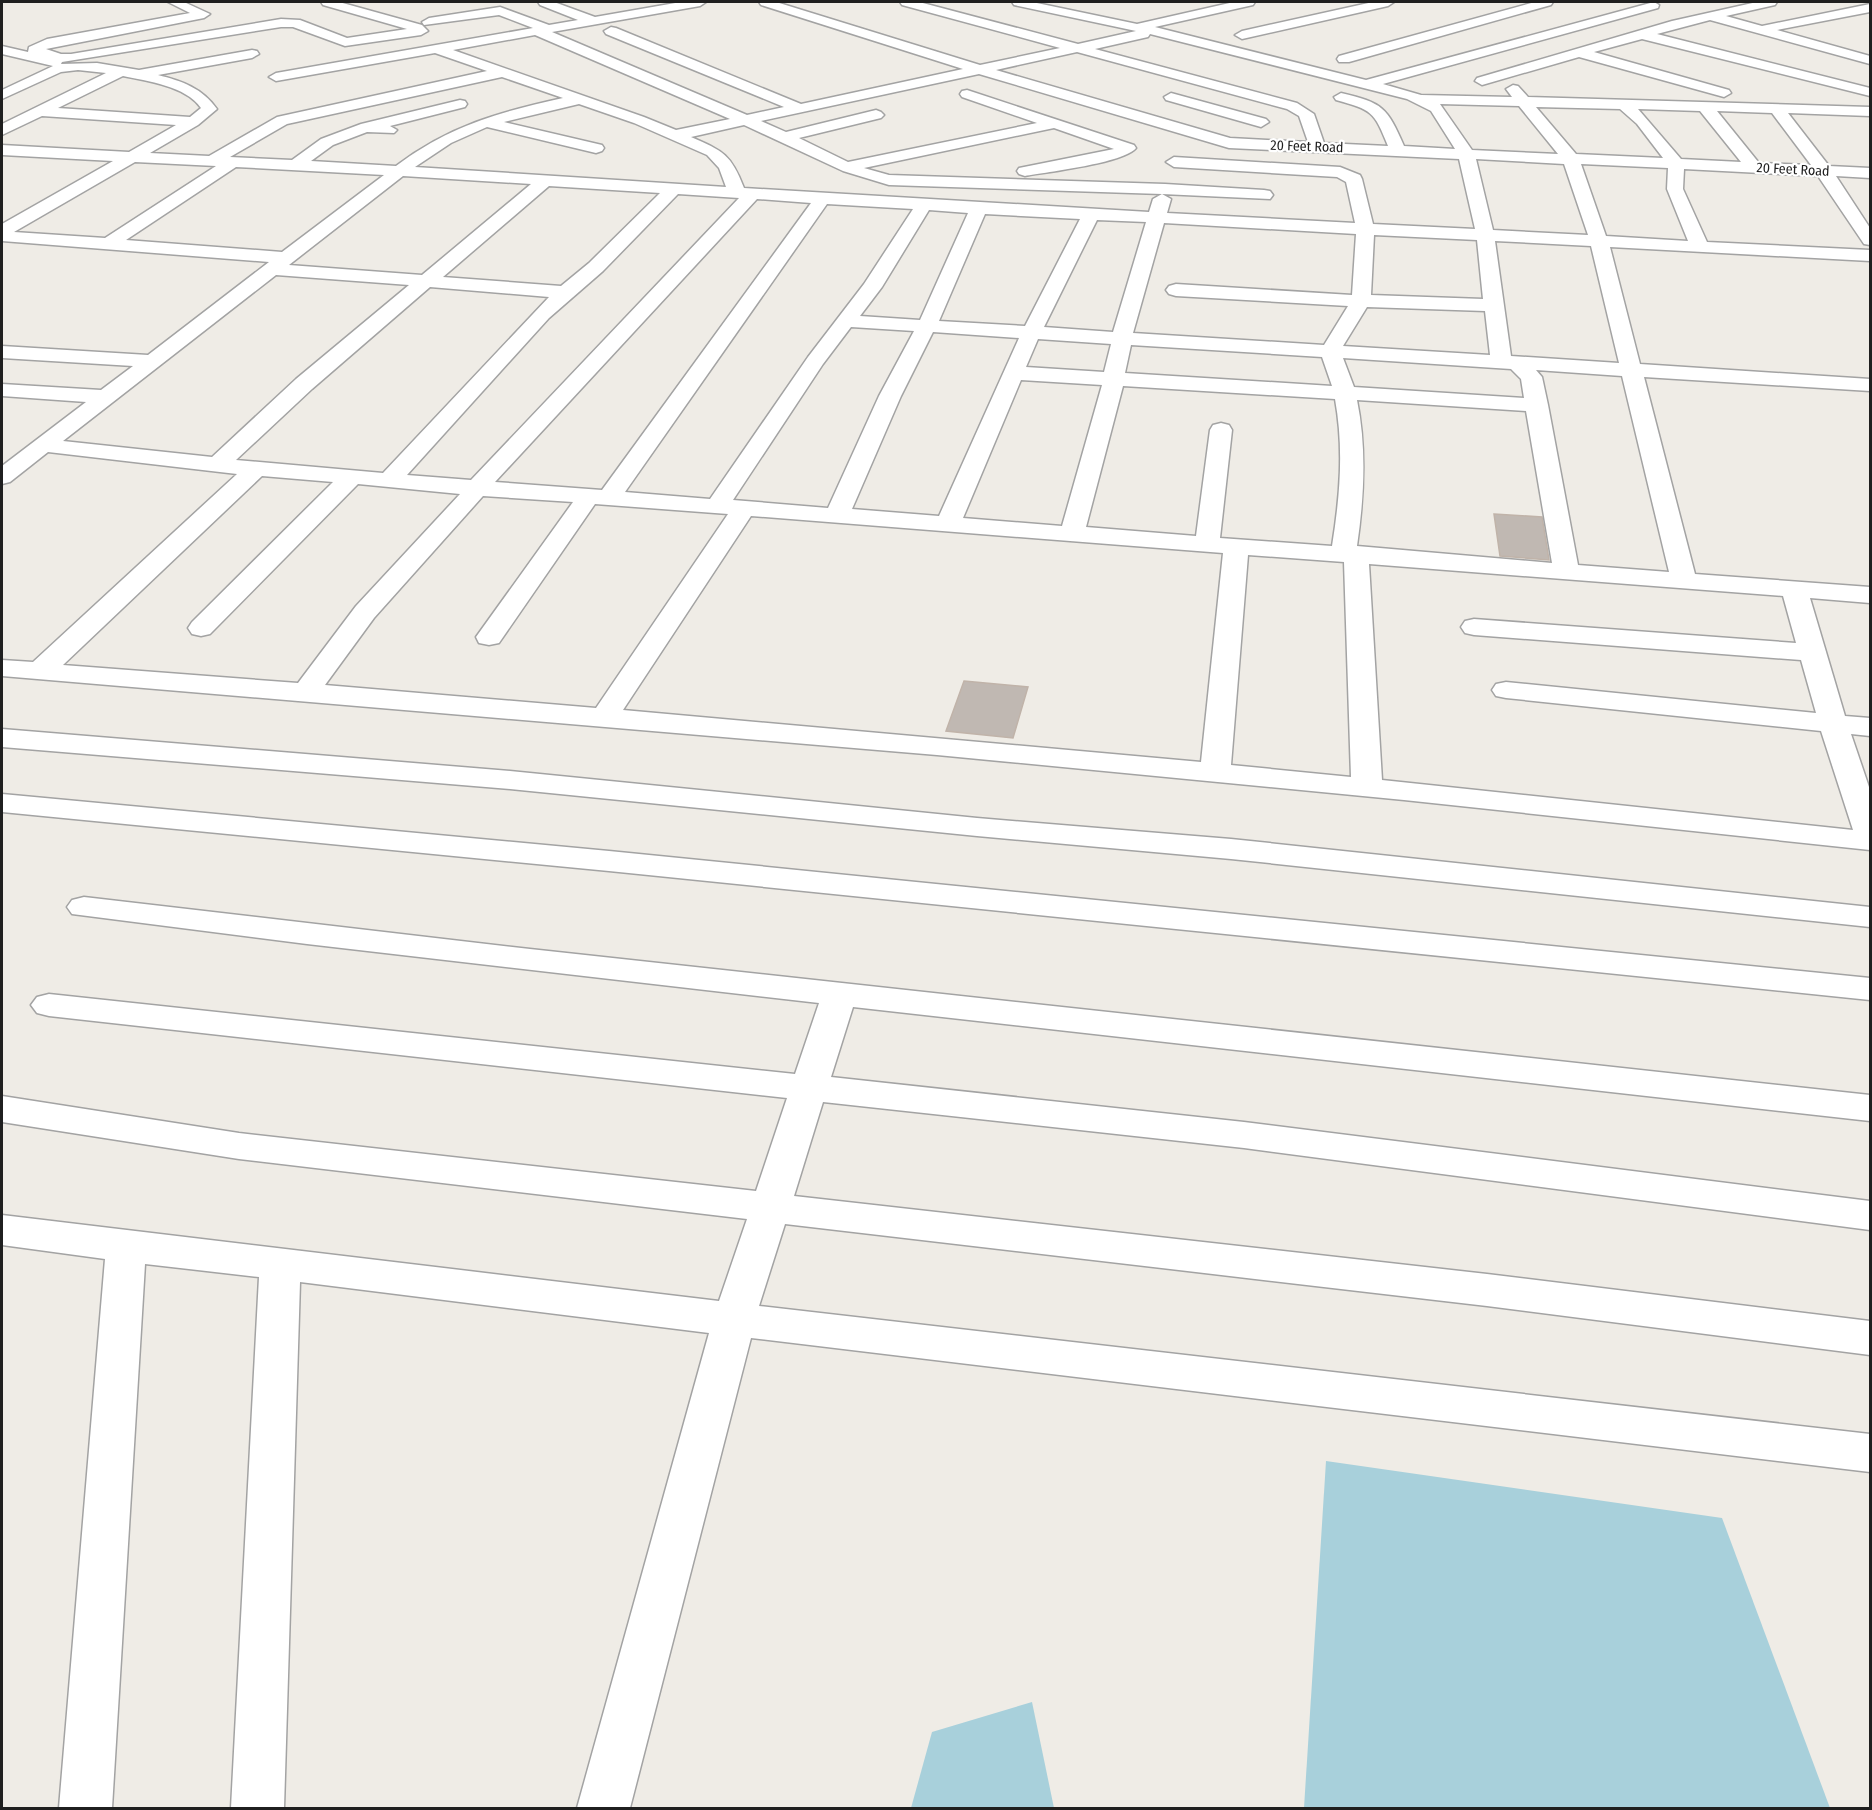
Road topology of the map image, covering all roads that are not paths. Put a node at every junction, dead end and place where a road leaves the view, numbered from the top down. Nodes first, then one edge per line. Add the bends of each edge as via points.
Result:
1 (174, 2) edge
2 (327, 2) edge
3 (549, 2) edge
4 (700, 2) edge
5 (765, 2) edge
6 (906, 2) edge
7 (1249, 2) edge
8 (1389, 2) edge
9 (1520, 2) edge
10 (1635, 2) edge
11 (1713, 2) edge
12 (1541, 3) edge
13 (1781, 4) edge
14 (387, 5) dead end
15 (1015, 7) edge
16 (1588, 8) dead end
17 (1870, 8) edge
18 (355, 9) junction
19 (1743, 9) junction
20 (1140, 10) dead end
21 (1619, 15) junction
22 (1712, 16) junction
23 (1829, 16) junction
24 (458, 17) junction
25 (1174, 18) junction
26 (1675, 20) junction
27 (594, 21) junction
28 (1803, 21) junction
29 (429, 22) junction
30 (1120, 23) junction
31 (1860, 24) dead end
32 (642, 27) dead end
33 (1217, 30) junction
34 (1760, 30) junction
35 (1837, 30) dead end
36 (1081, 31) junction
37 (287, 32) junction
38 (612, 32) junction
39 (1131, 32) junction
40 (548, 34) junction
41 (1642, 34) junction
42 (1242, 35) junction
43 (504, 37) junction
44 (1044, 40) junction
45 (1190, 40) junction
46 (420, 43) junction
47 (1276, 43) dead end
48 (1151, 44) junction
49 (1611, 44) junction
50 (437, 49) junction
51 (1076, 49) junction
52 (2, 50) edge
53 (1634, 50) dead end
54 (981, 54) dead end
55 (1581, 54) junction
56 (1791, 57) dead end
57 (262, 58) junction
58 (1033, 58) junction
59 (465, 59) junction
60 (1113, 59) junction
61 (1870, 60) edge
62 (951, 61) junction
63 (351, 64) junction
64 (241, 65) dead end
65 (73, 66) junction
66 (436, 67) dead end
67 (1081, 67) dead end
68 (1870, 68) edge
69 (981, 70) junction
70 (121, 71) junction
71 (503, 72) junction
72 (302, 73) junction
73 (137, 74) junction
74 (1406, 74) junction
75 (276, 77) dead end
76 (2, 81) edge
77 (160, 81) junction
78 (1019, 81) junction
79 (29, 82) junction
80 (1364, 84) junction
81 (206, 85) dead end
82 (541, 86) junction
83 (1466, 87) junction
84 (184, 89) junction
85 (1870, 92) edge
86 (509, 93) dead end
87 (1307, 93) dead end
88 (1724, 93) junction
89 (1160, 94) dead end
90 (2, 95) edge
91 (1517, 95) junction
92 (1870, 97) edge
93 (580, 99) junction
94 (1418, 99) junction
95 (475, 101) dead end
96 (1273, 101) junction
97 (1624, 104) junction
98 (1705, 107) junction
99 (441, 108) junction
100 (801, 109) junction
101 (1777, 109) junction
102 (1299, 110) junction
103 (38, 111) junction
104 (1870, 111) edge
105 (887, 113) dead end
106 (90, 114) junction
107 (745, 121) junction
108 (193, 122) junction
109 (485, 122) junction
110 (1261, 122) junction
111 (1057, 123) junction
112 (366, 127) junction
113 (2, 129) edge
114 (676, 135) junction
115 (446, 137) junction
116 (785, 137) junction
117 (1221, 140) junction
118 (1317, 146) junction
119 (596, 148) dead end
120 (2, 150) edge
121 (1398, 150) junction
122 (20, 152) junction
123 (1466, 153) junction
124 (128, 158) junction
125 (1571, 159) junction
126 (212, 161) junction
127 (233, 162) junction
128 (1174, 162) junction
129 (1676, 164) junction
130 (296, 165) junction
131 (845, 167) junction
132 (1267, 167) junction
133 (1754, 167) junction
134 (1823, 170) junction
135 (400, 171) junction
136 (1870, 172) edge
137 (546, 180) junction
138 (966, 183) junction
139 (675, 188) junction
140 (1166, 189) junction
141 (745, 193) junction
142 (1264, 195) junction
143 (823, 198) junction
144 (924, 205) junction
145 (979, 208) junction
146 (1091, 214) junction
147 (1156, 217) junction
148 (1261, 223) junction
149 (1365, 228) junction
150 (2, 231) edge
151 (1485, 235) junction
152 (2, 236) edge
153 (1870, 240) edge
154 (1599, 241) junction
155 (107, 246) junction
156 (1700, 247) junction
157 (1870, 256) edge
158 (279, 264) junction
159 (426, 281) junction
160 (1176, 290) dead end
161 (565, 292) junction
162 (1361, 301) junction
163 (1494, 305) junction
164 (847, 321) junction
165 (926, 327) junction
166 (1031, 333) junction
167 (1122, 339) junction
168 (1330, 351) junction
169 (2, 352) edge
170 (152, 361) junction
171 (1517, 363) junction
172 (1630, 370) junction
173 (1013, 373) junction
174 (1114, 379) junction
175 (1870, 385) edge
176 (2, 390) edge
177 (1345, 393) junction
178 (106, 397) junction
179 (1537, 405) junction
180 (1221, 430) dead end
181 (43, 445) junction
182 (217, 465) junction
183 (257, 468) junction
184 (6, 469) edge
185 (353, 476) junction
186 (390, 479) junction
187 (477, 488) junction
188 (600, 496) junction
189 (718, 505) junction
190 (746, 507) junction
191 (837, 515) junction
192 (948, 524) junction
193 (1072, 534) junction
194 (1207, 544) junction
195 (1236, 546) junction
196 (1356, 555) junction
197 (1566, 571) junction
198 (1684, 580) junction
199 (1794, 589) junction
200 (1870, 594) edge
201 (1474, 627) dead end
202 (201, 628) dead end
203 (489, 637) dead end
204 (1814, 653) junction
205 (2, 668) edge
206 (40, 671) junction
207 (1506, 690) dead end
208 (305, 693) junction
209 (604, 718) junction
210 (1833, 723) junction
211 (1870, 727) edge
212 (2, 738) edge
213 (1215, 774) junction
214 (1367, 788) junction
215 (2, 803) edge
216 (1870, 836) edge
217 (1870, 842) edge
218 (84, 907) dead end
219 (1870, 917) edge
220 (1870, 989) edge
221 (840, 993) junction
222 (49, 1005) dead end
223 (810, 1088) junction
224 (1870, 1108) edge
225 (2, 1109) edge
226 (770, 1207) junction
227 (1870, 1216) edge
228 (2, 1230) edge
229 (126, 1247) junction
230 (280, 1263) junction
231 (734, 1320) junction
232 (1870, 1338) edge
233 (1870, 1453) edge
234 (85, 1809) edge
235 (257, 1809) edge
236 (603, 1809) edge

1 - 37 street via 204,14 47,43 34,50 71,58
2 - 18 street
3 - 27 street
4 - 27 street
5 - 62 street, 20 Feet Road
6 - 44 street
7 - 25 street
8 - 42 street
9 - 12 street
10 - 21 street via 1658,6
11 - 19 street
12 - 74 street via 1338,58
13 - 19 street
13 - 23 street
14 - 29 street
15 - 30 street
15 - 36 street
16 - 21 street
17 - 23 street
18 - 37 street via 317,17
18 - 37 street via 421,31 353,42
19 - 22 street
20 - 25 street
21 - 74 street
22 - 26 street
22 - 34 street
23 - 28 street
23 - 31 street
24 - 29 street
24 - 40 street via 504,12
24 - 43 street
25 - 33 street
25 - 39 street
26 - 41 street
26 - 56 street
26 - 68 street
27 - 40 street
28 - 34 street
28 - 35 street
29 - 46 street via 455,33
30 - 36 street
30 - 39 street
32 - 38 street
33 - 42 street
33 - 45 street
34 - 61 street
36 - 39 street
36 - 44 street
37 - 57 street via 230,45
38 - 40 street
38 - 100 street
39 - 48 street
39 - 51 street
40 - 43 street
40 - 59 street
40 - 107 street
41 - 49 street
41 - 85 street
42 - 47 street
43 - 50 street
44 - 51 street
44 - 58 street via 1006,48
45 - 48 street
45 - 80 street
46 - 50 street
46 - 63 street via 330,56
48 - 60 street
49 - 53 street
49 - 55 street
50 - 59 street
50 - 63 street
51 - 58 street
51 - 60 street
52 - 65 street
54 - 62 street
55 - 83 street
55 - 88 street
57 - 72 street
57 - 73 street
58 - 69 street
58 - 78 street via 1055,70
59 - 66 street
59 - 71 street
60 - 67 street
60 - 96 street
62 - 69 street, 20 Feet Road
63 - 72 street
64 - 77 street
65 - 70 street
65 - 79 street
69 - 78 street, 20 Feet Road
69 - 100 street
70 - 73 street
70 - 103 street
71 - 82 street
71 - 126 street via 282,120
72 - 75 street
73 - 77 street
74 - 80 street
76 - 79 street
77 - 84 street
78 - 111 street via 962,95
78 - 117 street, 20 Feet Road
79 - 90 street
80 - 94 street
80 - 121 street via 1330,92 1374,106 1381,112
81 - 84 street
82 - 86 street
82 - 93 street
83 - 91 street
83 - 94 street
84 - 108 street via 208,103 209,109
87 - 96 street
88 - 91 street
88 - 92 street
89 - 110 street
91 - 94 street
91 - 97 street
91 - 125 street
93 - 109 street
93 - 114 street
94 - 123 street via 1436,108
95 - 99 street
96 - 102 street
97 - 98 street
97 - 129 street
98 - 101 street
98 - 133 street
99 - 109 street
99 - 112 street
100 - 107 street
101 - 104 street
101 - 134 street
102 - 110 street
102 - 118 street via 1306,114
103 - 106 street
103 - 113 street
105 - 116 street
106 - 108 street
106 - 122 street
107 - 114 street
107 - 116 street
108 - 124 street
109 - 115 street
109 - 119 street
110 - 117 street
111 - 131 street
111 - 138 street via 1128,148 1116,154
112 - 115 street
112 - 130 street via 327,142
114 - 141 street via 722,158
115 - 135 street
116 - 131 street
117 - 118 street, 20 Feet Road
117 - 128 street via 1188,143
118 - 121 street, 20 Feet Road
120 - 122 street
121 - 123 street, 20 Feet Road
122 - 124 street
123 - 125 street, 20 Feet Road
123 - 151 street
124 - 126 street
124 - 150 street
125 - 129 street, 20 Feet Road
125 - 154 street
126 - 127 street
127 - 130 street
127 - 155 street
128 - 132 street
128 - 140 street
129 - 133 street, 20 Feet Road
129 - 156 street via 1675,189
130 - 135 street
131 - 138 street via 872,178
132 - 142 street
132 - 149 street via 1349,175 1354,179
133 - 134 street, 20 Feet Road
134 - 136 street, 20 Feet Road
134 - 153 street
135 - 137 street
135 - 158 street
137 - 139 street
137 - 159 street
138 - 140 street
139 - 141 street
139 - 161 street via 596,267
140 - 142 street
140 - 147 street
141 - 143 street
141 - 187 street via 628,329
142 - 148 street
143 - 144 street
143 - 188 street
144 - 145 street
144 - 164 street
145 - 146 street
145 - 165 street
146 - 147 street
146 - 166 street
147 - 148 street
147 - 167 street
148 - 149 street
149 - 151 street
149 - 162 street
151 - 154 street
151 - 163 street
152 - 155 street
154 - 156 street
154 - 172 street
155 - 158 street
156 - 157 street
158 - 159 street
158 - 170 street
159 - 161 street
159 - 182 street via 304,384
160 - 162 street
161 - 186 street
162 - 163 street
162 - 168 street
163 - 171 street via 1501,360
164 - 165 street
164 - 189 street via 815,361
165 - 166 street
165 - 191 street via 890,396
166 - 167 street
166 - 173 street
167 - 168 street
167 - 174 street
168 - 171 street
168 - 177 street
169 - 170 street
170 - 178 street
171 - 172 street
171 - 179 street via 1531,376
172 - 175 street
172 - 198 street
173 - 174 street
173 - 192 street
174 - 177 street
174 - 193 street
176 - 178 street
177 - 179 street
177 - 196 street via 1352,464 1344,550
178 - 181 street
179 - 197 street
180 - 194 street
181 - 182 street
181 - 184 street
182 - 183 street
183 - 185 street
183 - 206 street
185 - 186 street
185 - 202 street
186 - 187 street
187 - 188 street
187 - 208 street via 365,612
188 - 189 street
188 - 203 street
189 - 190 street
190 - 191 street
190 - 209 street
191 - 192 street
192 - 193 street
193 - 194 street
194 - 195 street
195 - 196 street
195 - 213 street
196 - 197 street
196 - 214 street
197 - 198 street
198 - 199 street
199 - 200 street
199 - 204 street
201 - 204 street
204 - 210 street
205 - 206 street
206 - 208 street
207 - 210 street
208 - 209 street
209 - 213 street
210 - 211 street
210 - 216 street
212 - 219 street via 510,780 1231,849
213 - 214 street
214 - 217 street
215 - 220 street
218 - 221 street
221 - 223 street
221 - 224 street
222 - 223 street
223 - 226 street
223 - 227 street via 1244,1135
225 - 226 street via 239,1146
226 - 231 street
226 - 232 street
228 - 229 street
229 - 230 street
229 - 234 street
230 - 231 street
230 - 235 street
231 - 233 street
231 - 236 street

